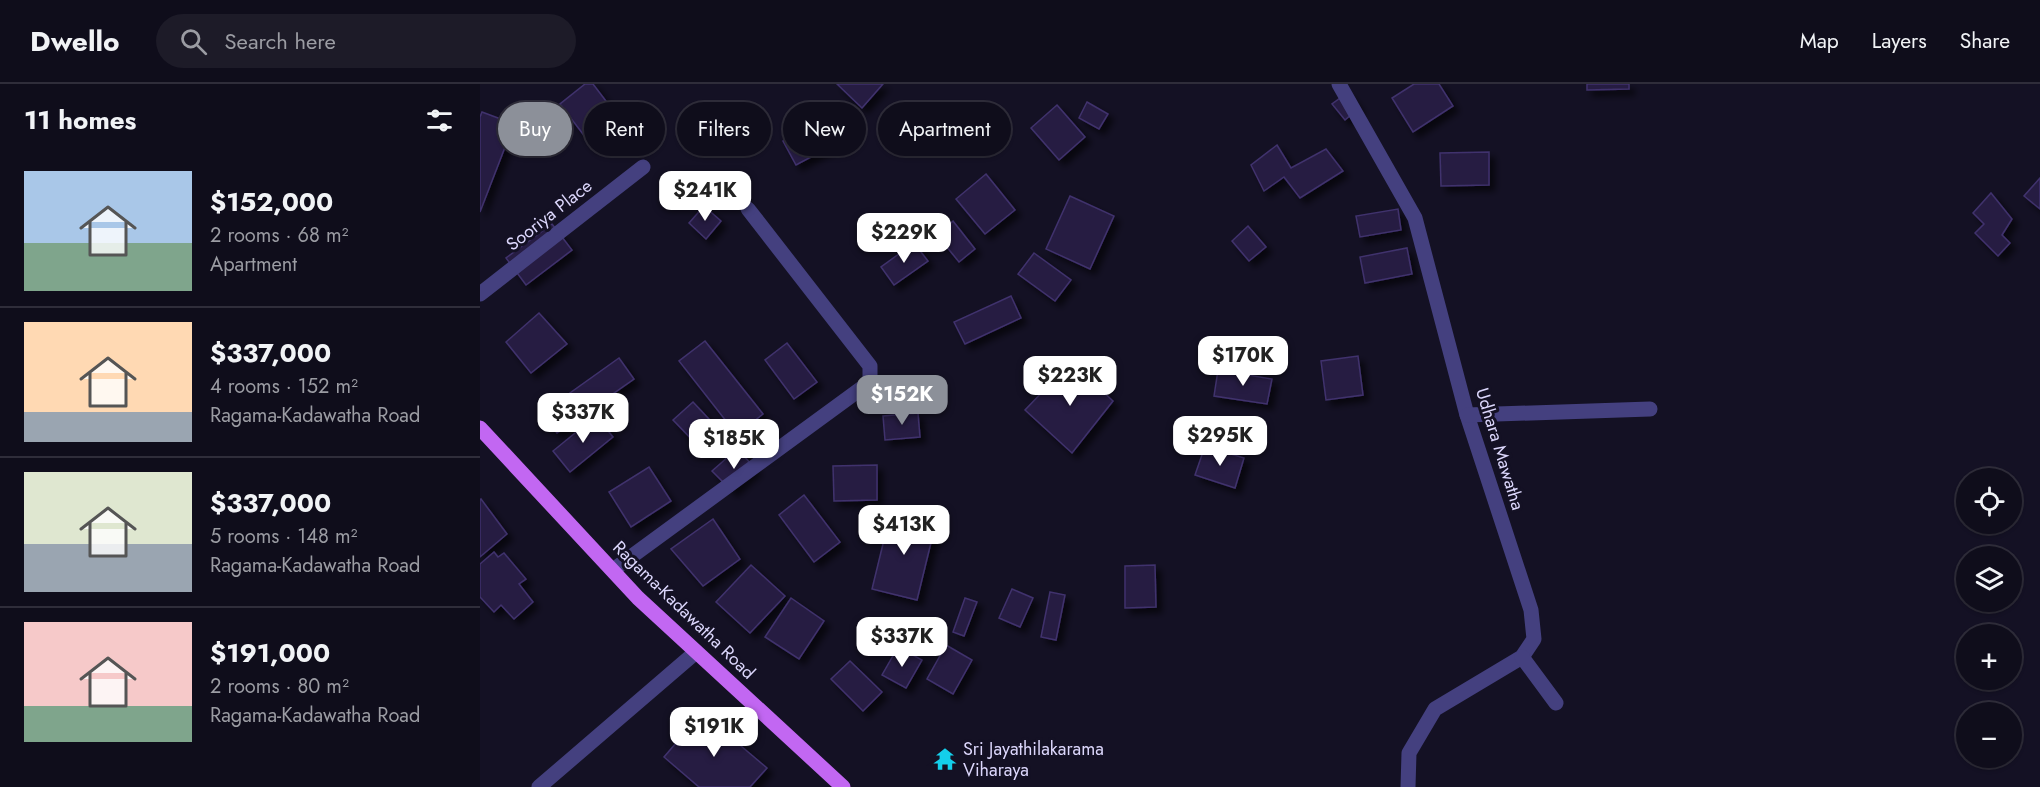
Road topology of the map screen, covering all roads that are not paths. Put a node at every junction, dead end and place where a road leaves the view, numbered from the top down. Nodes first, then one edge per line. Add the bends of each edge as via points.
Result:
1 (1339, 84) edge
2 (643, 166) dead end
3 (747, 209) dead end
4 (480, 294) edge
5 (1650, 409) dead end
6 (1467, 415) junction
7 (480, 428) edge
8 (612, 570) junction
9 (696, 652) junction
10 (1522, 657) junction
11 (1556, 703) dead end
12 (539, 787) edge
13 (843, 787) edge
14 (1408, 787) edge

1 - 6 street, Udhara Mawatha via 1415,218
2 - 4 street, Sooriya Place
3 - 8 street via 870,366 870,382
5 - 6 street
6 - 10 street, Udhara Mawatha via 1531,610 1534,639
7 - 8 main road, Ragama-Kadawatha Road
8 - 9 main road, Ragama-Kadawatha Road
9 - 12 street
9 - 13 main road, Ragama-Kadawatha Road
10 - 11 street
10 - 14 street via 1436,709 1409,753

